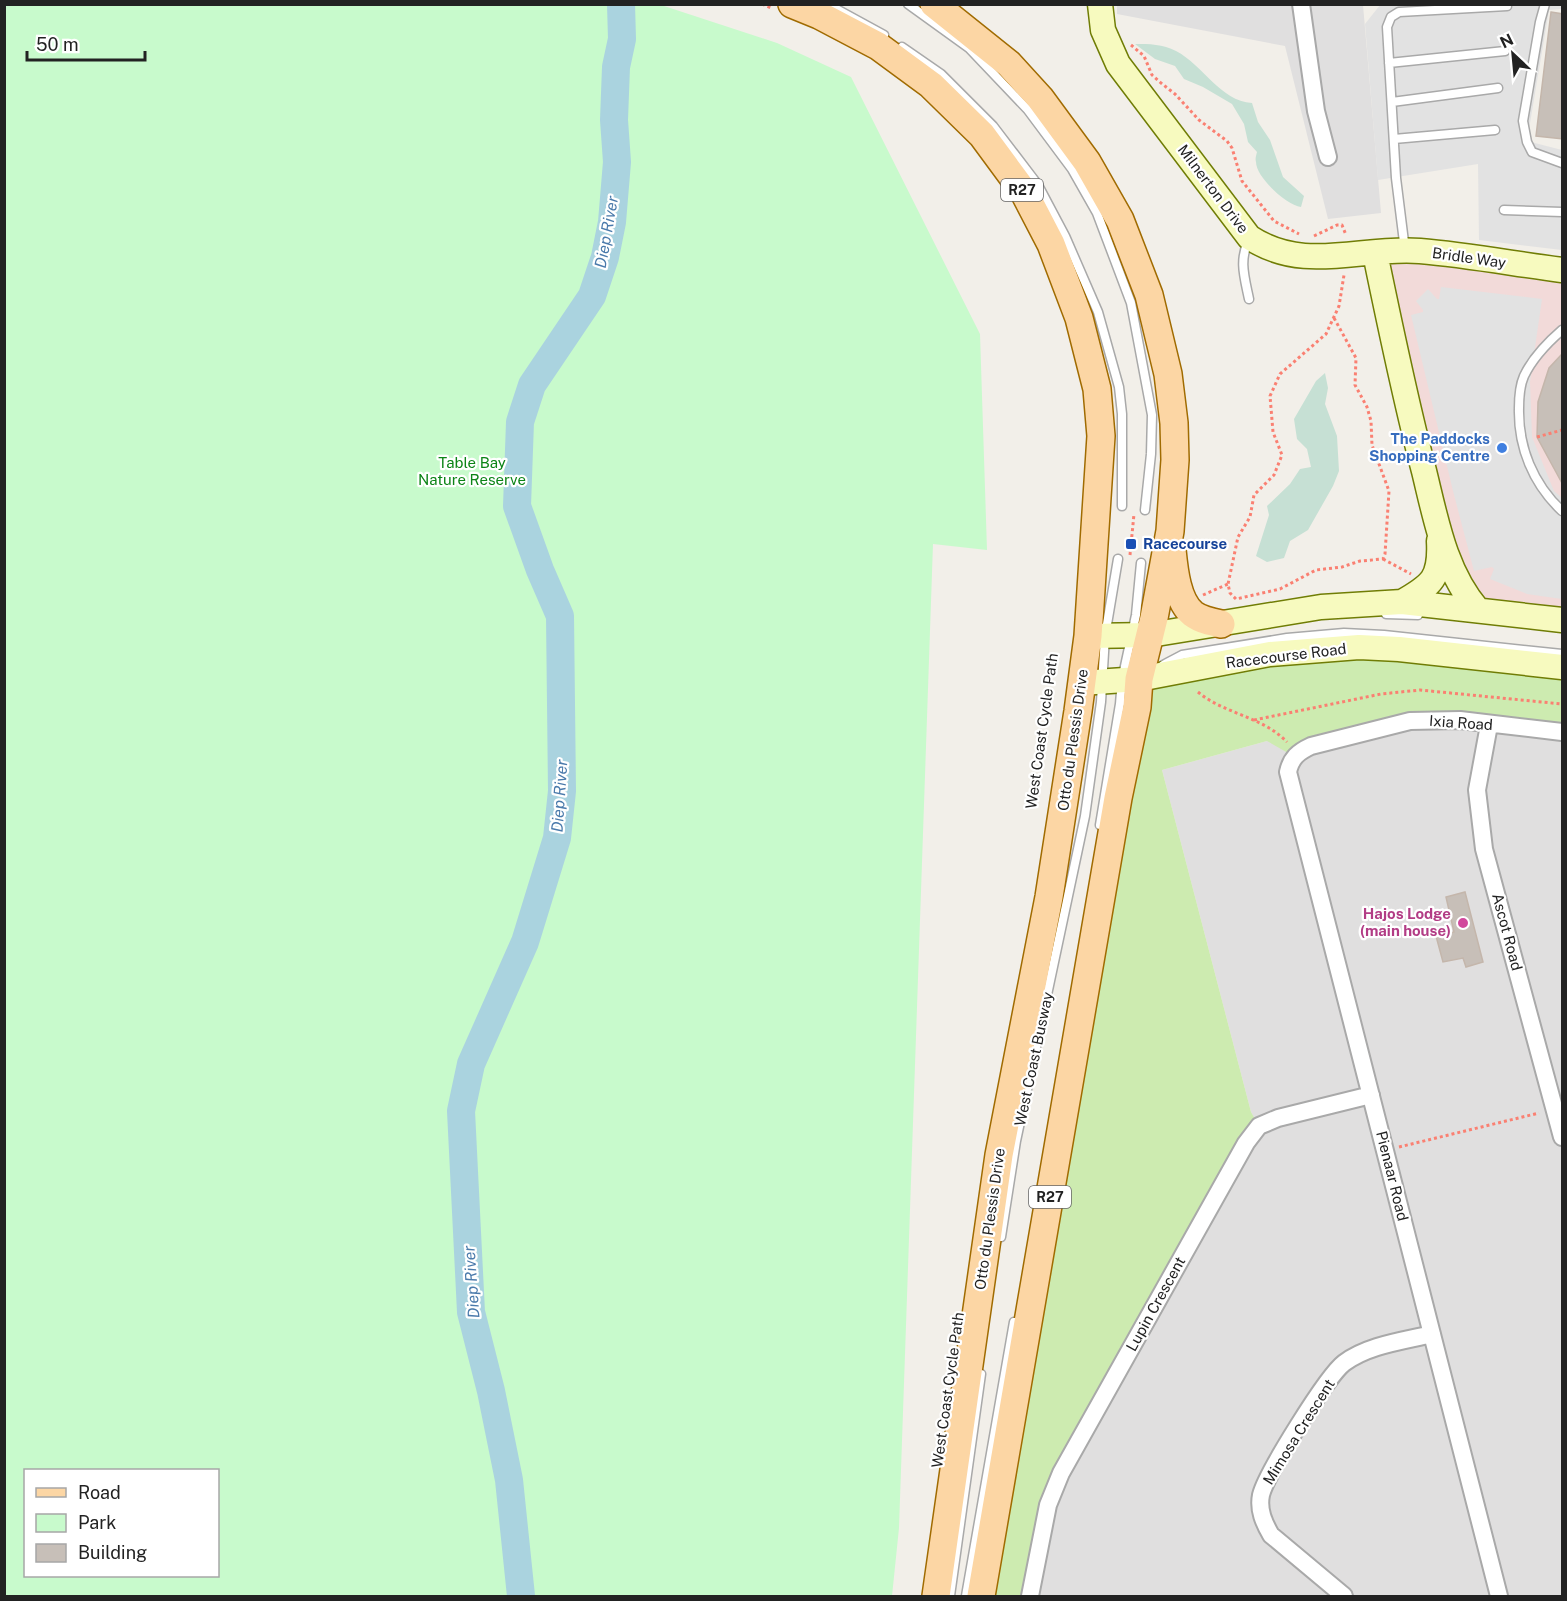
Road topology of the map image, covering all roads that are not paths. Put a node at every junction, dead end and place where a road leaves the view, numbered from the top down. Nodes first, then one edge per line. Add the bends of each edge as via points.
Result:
1 (828, 4) edge
2 (908, 4) edge
3 (934, 4) edge
4 (1100, 4) edge
5 (1301, 4) edge
6 (1545, 4) edge
7 (1507, 6) dead end
8 (782, 7) edge
9 (1505, 51) dead end
10 (1389, 63) junction
11 (1498, 88) dead end
12 (1392, 102) junction
13 (1495, 130) dead end
14 (1394, 139) junction
15 (1328, 157) dead end
16 (1563, 163) edge
17 (1504, 210) dead end
18 (1563, 212) edge
19 (1249, 237) junction
20 (1405, 250) junction
21 (1375, 253) junction
22 (1563, 270) edge
23 (1249, 298) dead end
24 (1563, 330) edge
25 (1122, 507) dead end
26 (1145, 510) dead end
27 (1563, 511) edge
28 (1438, 528) junction
29 (1170, 531) junction
30 (1118, 559) dead end
31 (1141, 563) dead end
32 (1392, 608) junction
33 (1358, 614) dead end
34 (1370, 614) dead end
35 (1428, 616) dead end
36 (1474, 616) junction
37 (1563, 620) edge
38 (1212, 630) junction
39 (1141, 635) junction
40 (1096, 636) junction
41 (1563, 654) edge
42 (1563, 668) edge
43 (1111, 680) junction
44 (1489, 725) junction
45 (1563, 732) edge
46 (1296, 754) joint
47 (1099, 830) dead end
48 (1371, 1095) junction
49 (1563, 1137) edge
50 (1000, 1242) dead end
51 (1016, 1311) dead end
52 (1432, 1334) junction
53 (983, 1359) dead end
54 (936, 1596) edge
55 (950, 1596) edge
56 (966, 1596) edge
57 (981, 1596) edge
58 (1030, 1596) edge
59 (1344, 1596) edge
60 (1499, 1596) edge

1 - 25 lane via 868,25 941,74 993,126 1038,185 1075,258 1110,350 1122,414
2 - 26 lane via 969,48 1028,110 1072,169 1097,213 1131,303 1152,415
3 - 29 main road, Otto du Plessis Drive / R27 via 1010,64 1040,98 1088,162 1120,220 1149,295 1168,374 1175,460
4 - 19 street, Milnerton Drive via 1103,30 1118,64
5 - 15 street via 1316,111
6 - 16 lane via 1523,121 1532,152
7 - 10 lane via 1399,12 1391,17 1387,27
8 - 40 main road, Otto du Plessis Drive / R27 via 819,15 878,46 931,85 982,135 1024,192 1051,244 1079,318 1096,389 1101,436
9 - 10 lane
10 - 12 lane
11 - 12 lane
12 - 14 lane
13 - 14 lane
14 - 20 lane
17 - 18 lane
19 - 21 street, Milnerton Drive via 1278,252 1298,256
19 - 23 lane via 1242,261
20 - 21 street, Bridle Way
20 - 22 street, Bridle Way
21 - 28 street
24 - 27 lane via 1545,345 1523,377 1519,423 1533,474 1545,494
28 - 32 street via 1440,560 1431,582
28 - 36 street
29 - 38 main road via 1173,565 1184,603
29 - 39 main road, Otto du Plessis Drive / R27
30 - 40 lane
31 - 39 lane via 1136,615
32 - 35 lane
32 - 36 street
32 - 38 street via 1321,608
33 - 34 lane
36 - 37 street
38 - 39 street
39 - 40 street
39 - 43 main road, Otto du Plessis Drive / R27
40 - 43 main road, Otto du Plessis Drive / R27
41 - 43 lane via 1344,633 1182,655
42 - 43 street, Racecourse Road via 1359,647 1270,654
43 - 47 lane via 1120,704
43 - 50 lane, West Coast Busway via 1016,1141
43 - 54 main road, Otto du Plessis Drive / R27 via 1049,897 999,1155
43 - 57 main road, Otto du Plessis Drive / R27 via 1137,707
44 - 45 street, Ixia Road
44 - 46 street, Ixia Road via 1454,720 1410,721 1330,740
44 - 49 street, Ascot Road via 1477,790 1484,849
46 - 48 street, Pienaar Road via 1288,772
48 - 52 street, Pienaar Road
48 - 58 street, Lupin Crescent via 1278,1118 1259,1126 1246,1143 1061,1473 1048,1505
51 - 56 lane
52 - 59 street, Mimosa Crescent via 1363,1352 1343,1364 1313,1403 1268,1477 1261,1496 1260,1510 1271,1535
52 - 60 street, Pienaar Road
53 - 55 lane

